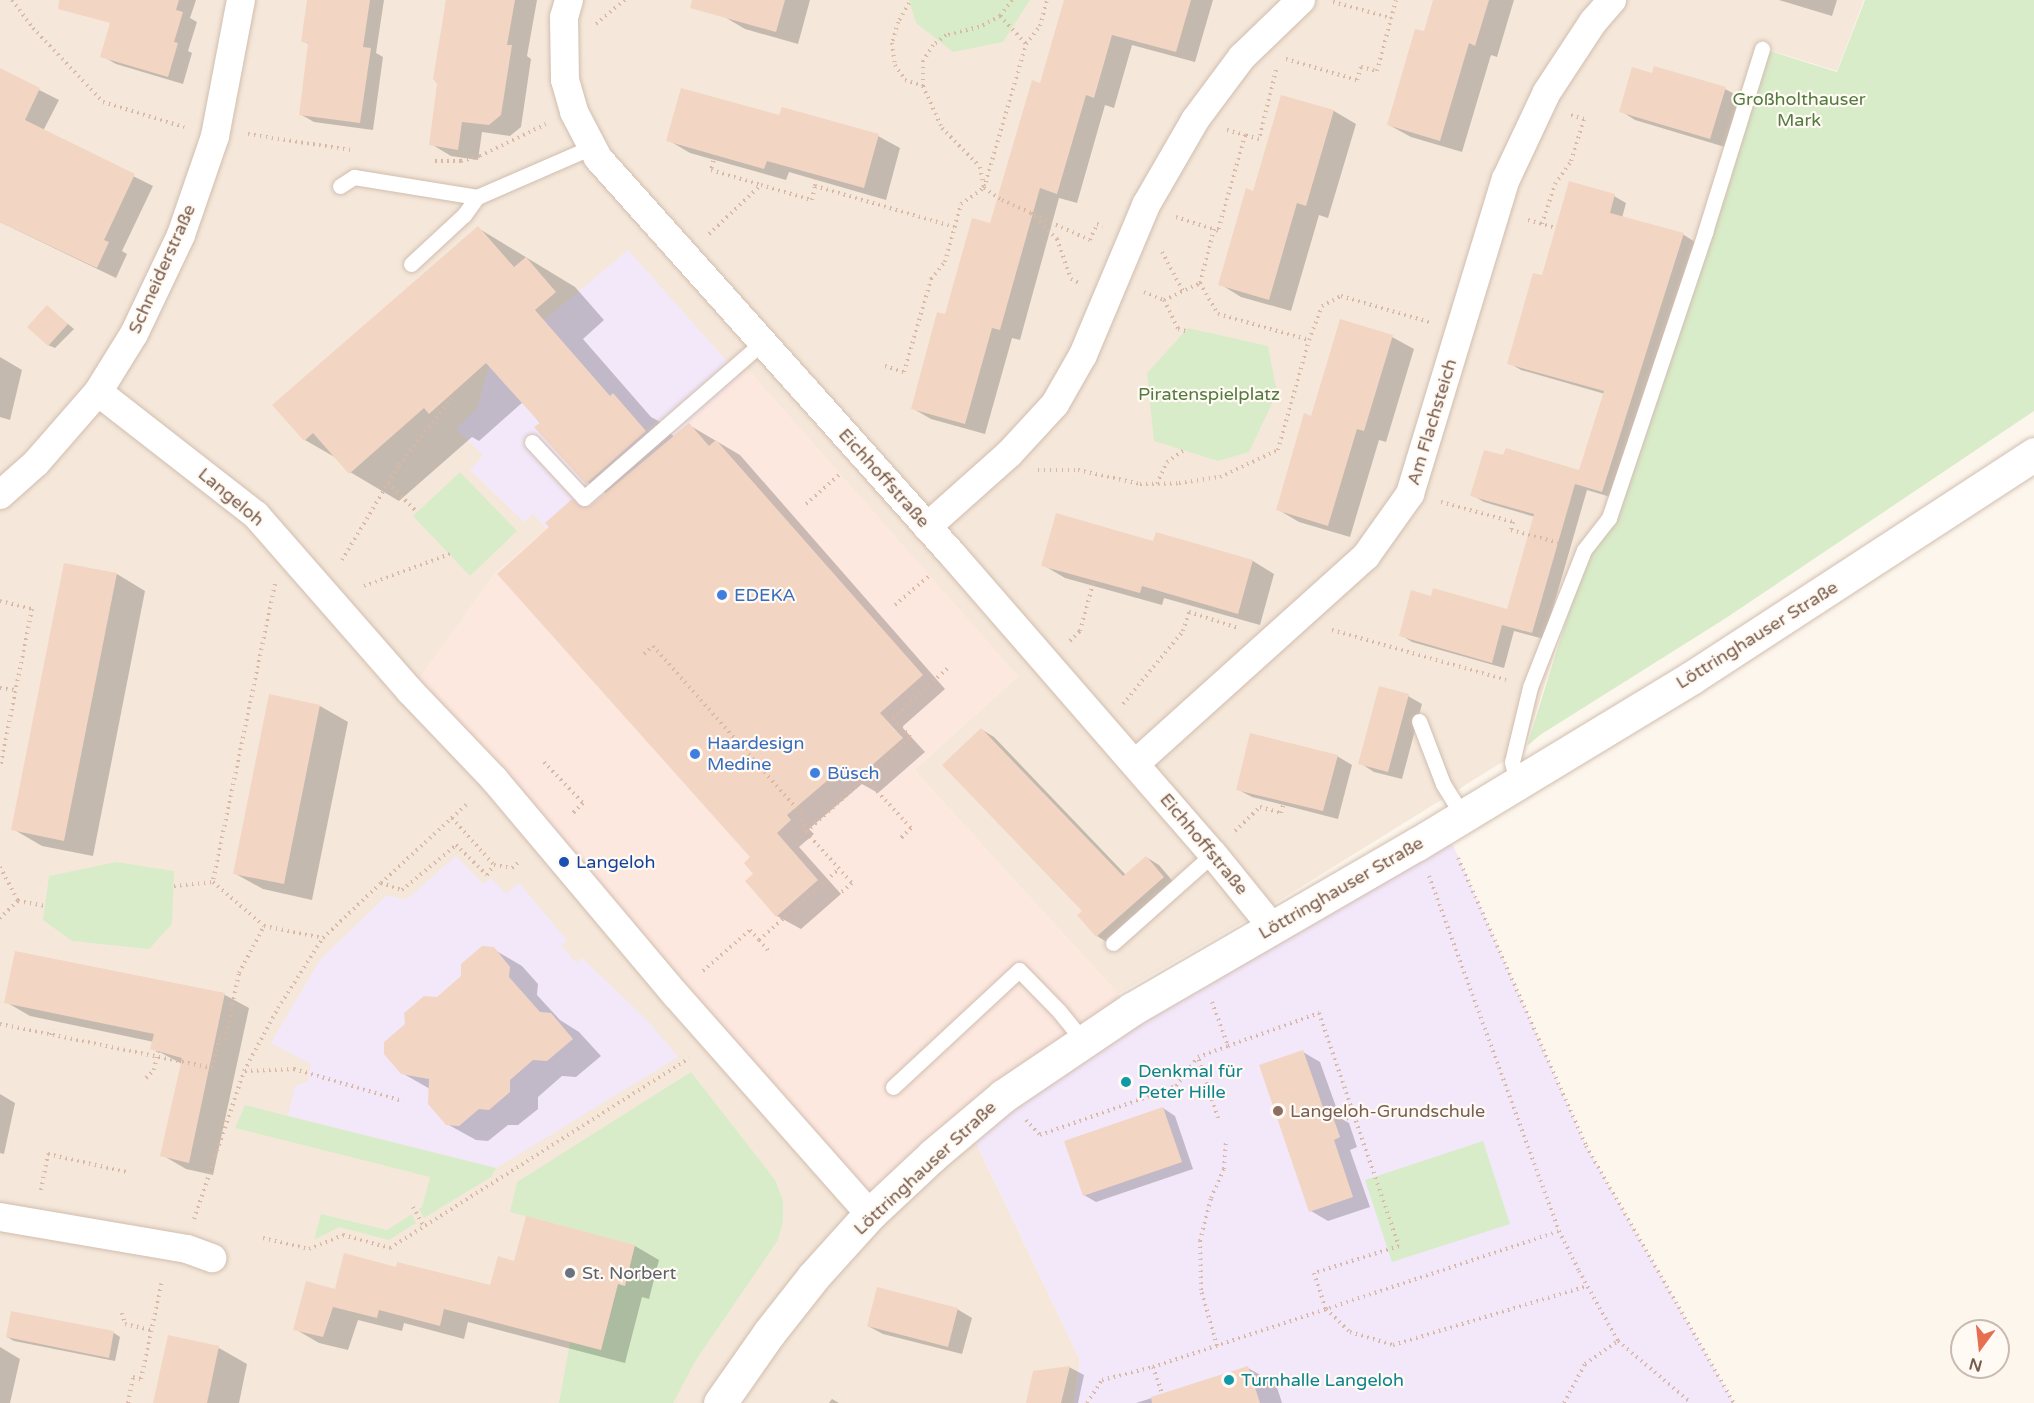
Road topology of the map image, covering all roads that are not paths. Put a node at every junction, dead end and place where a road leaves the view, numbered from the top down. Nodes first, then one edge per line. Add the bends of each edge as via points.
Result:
1 (241, 0) edge
2 (569, 0) edge
3 (1300, 0) edge
4 (1612, 0) edge
5 (1762, 50) dead end
6 (592, 147) junction
7 (340, 186) dead end
8 (477, 197) junction
9 (411, 264) dead end
10 (763, 342) junction
11 (98, 392) junction
12 (532, 442) dead end
13 (2034, 454) edge
14 (0, 495) edge
15 (927, 527) junction
16 (1419, 721) dead end
17 (1136, 764) junction
18 (1517, 783) junction
19 (1454, 821) junction
20 (1213, 854) junction
21 (1274, 928) junction
22 (1113, 943) dead end
23 (1083, 1041) junction
24 (893, 1087) dead end
25 (870, 1214) junction
26 (0, 1217) edge
27 (199, 1253) road end
28 (720, 1403) edge

1 - 11 street, Schneiderstraße via 215,136 181,235 134,334
2 - 6 street, Eichhoffstraße via 564,17 565,80 574,112
3 - 15 street via 1242,57 1195,120 1146,205 1083,355 1055,404 1009,454
4 - 17 street, Am Flachsteich via 1547,92 1506,179 1410,494 1366,556
5 - 18 lane via 1609,518 1584,550 1530,687 1512,762
6 - 8 lane
6 - 10 street, Eichhoffstraße
7 - 8 lane via 354,177
8 - 9 lane
10 - 12 lane via 585,498
10 - 15 street, Eichhoffstraße
11 - 14 street, Schneiderstraße via 36,463
11 - 25 street, Langeloh via 256,514 410,691 494,779 683,1003
13 - 18 street, Löttringhauser Straße via 1691,678
15 - 17 street, Eichhoffstraße
16 - 19 lane
17 - 20 street, Eichhoffstraße
18 - 19 street, Löttringhauser Straße
19 - 21 street, Löttringhauser Straße
20 - 21 street, Eichhoffstraße
20 - 22 lane
21 - 23 street, Löttringhauser Straße
23 - 24 lane via 1019,970
23 - 25 street, Löttringhauser Straße via 1003,1096
25 - 28 street, Löttringhauser Straße via 762,1341
26 - 27 street

